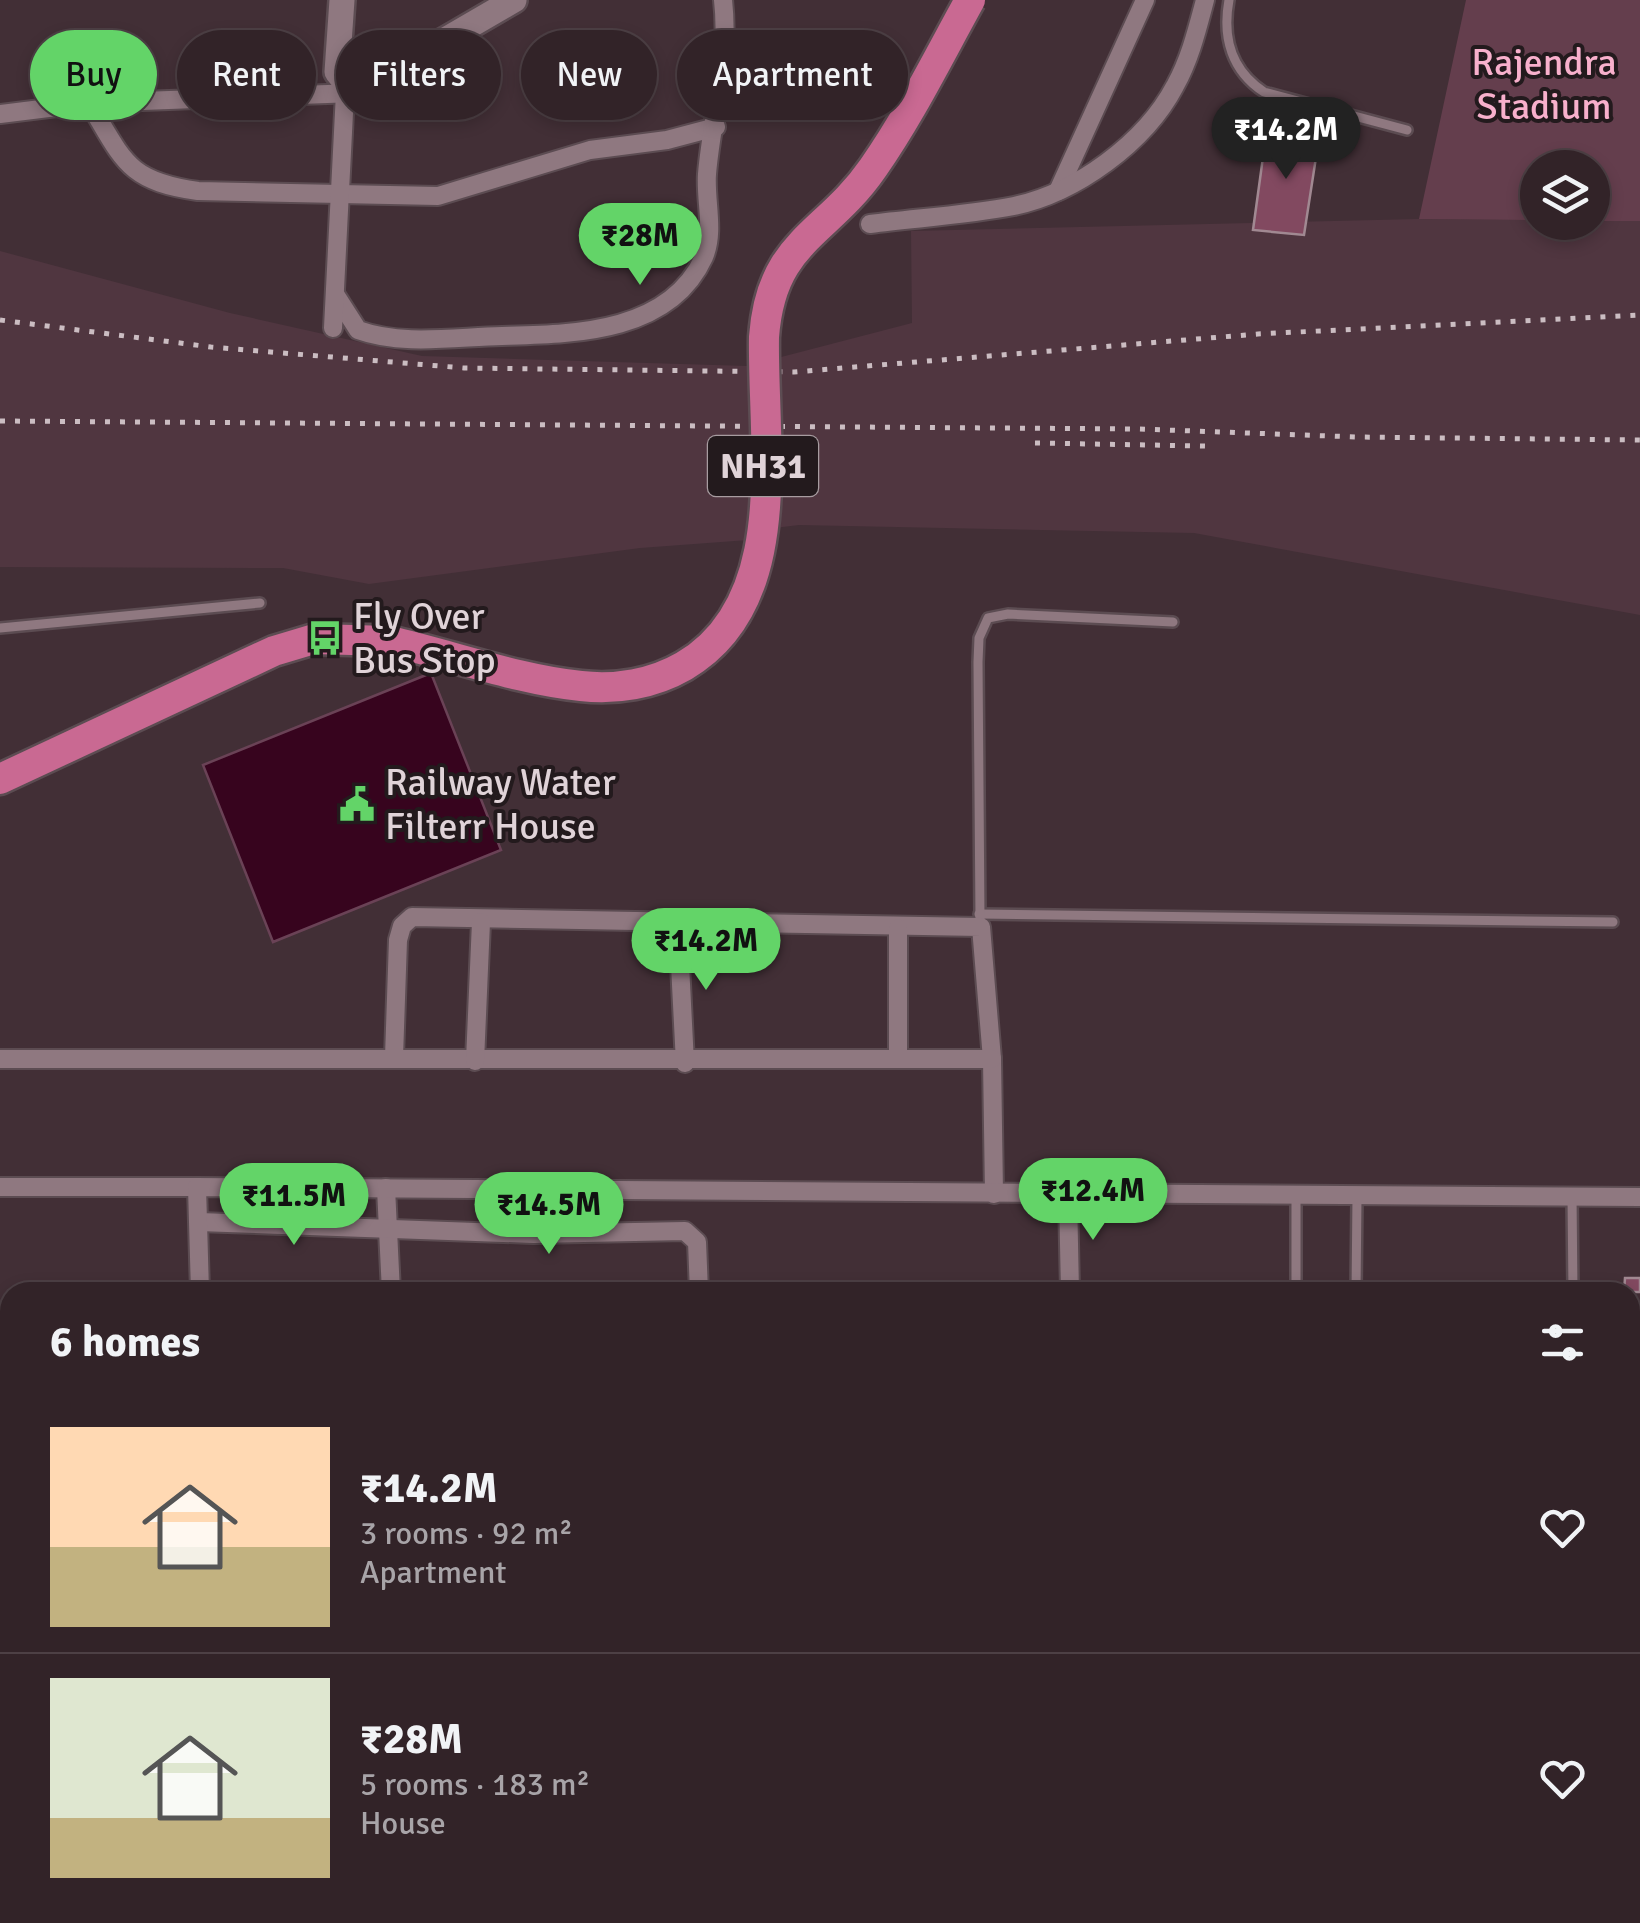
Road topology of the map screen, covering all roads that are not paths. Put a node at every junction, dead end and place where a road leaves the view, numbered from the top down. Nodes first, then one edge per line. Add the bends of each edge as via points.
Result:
1 (342, 0) edge
2 (514, 0) edge
3 (723, 0) edge
4 (970, 0) edge
5 (1145, 0) edge
6 (1205, 0) edge
7 (1229, 0) edge
8 (340, 30) edge
9 (461, 30) edge
10 (336, 94) edge
11 (157, 100) edge
12 (30, 110) edge
13 (0, 114) edge
14 (100, 120) edge
15 (347, 120) edge
16 (716, 126) junction
17 (1407, 130) dead end
18 (1058, 192) junction
19 (338, 194) junction
20 (870, 224) dead end
21 (335, 294) junction
22 (333, 328) dead end
23 (260, 603) dead end
24 (1173, 622) dead end
25 (0, 628) edge
26 (0, 779) edge
27 (980, 920) junction
28 (481, 922) junction
29 (1614, 922) dead end
30 (678, 925) junction
31 (898, 928) junction
32 (394, 1057) junction
33 (898, 1058) junction
34 (0, 1059) edge
35 (992, 1059) junction
36 (475, 1061) junction
37 (686, 1062) junction
38 (0, 1187) edge
39 (197, 1187) junction
40 (386, 1188) junction
41 (994, 1194) junction
42 (1068, 1195) junction
43 (1572, 1196) junction
44 (1296, 1197) junction
45 (1357, 1197) junction
46 (1640, 1198) edge
47 (199, 1222) junction
48 (389, 1226) junction
49 (200, 1282) edge
50 (391, 1282) edge
51 (699, 1282) edge
52 (1070, 1282) edge
53 (1296, 1282) edge
54 (1356, 1282) edge
55 (1573, 1282) edge

1 - 8 street
2 - 9 street
3 - 16 street via 726,55
4 - 26 highway, NH31, bridge via 872,171 790,254 777,276 764,337 763,534 746,600 722,634 674,671 611,688 542,679 389,640 314,638
5 - 18 street
6 - 18 street via 1173,90 1099,168
7 - 17 lane via 1226,32 1246,80 1264,92
10 - 11 street
12 - 13 street
14 - 19 street via 135,174 151,182 198,191
15 - 19 street
16 - 19 street via 590,150 438,196
16 - 21 street via 706,176 705,256 665,301 613,328 376,336 348,320
18 - 20 street via 1015,206
19 - 21 street
21 - 22 street
23 - 25 lane
24 - 27 lane via 988,618 978,662
27 - 29 lane
27 - 31 street
27 - 35 street
28 - 30 street
28 - 32 street via 412,917 402,926
28 - 36 street
30 - 31 street
30 - 37 street
31 - 33 street
32 - 34 street
32 - 36 street
33 - 35 street
33 - 37 street
35 - 41 street
36 - 37 street
38 - 39 street
39 - 40 street
39 - 47 street
40 - 41 street
40 - 48 street
41 - 42 street
42 - 44 street
42 - 52 street
43 - 45 street
43 - 46 street
43 - 55 lane
44 - 45 street
44 - 53 lane
45 - 54 lane
47 - 48 street
47 - 49 street
48 - 50 street
48 - 51 street via 534,1234 685,1231 697,1242

